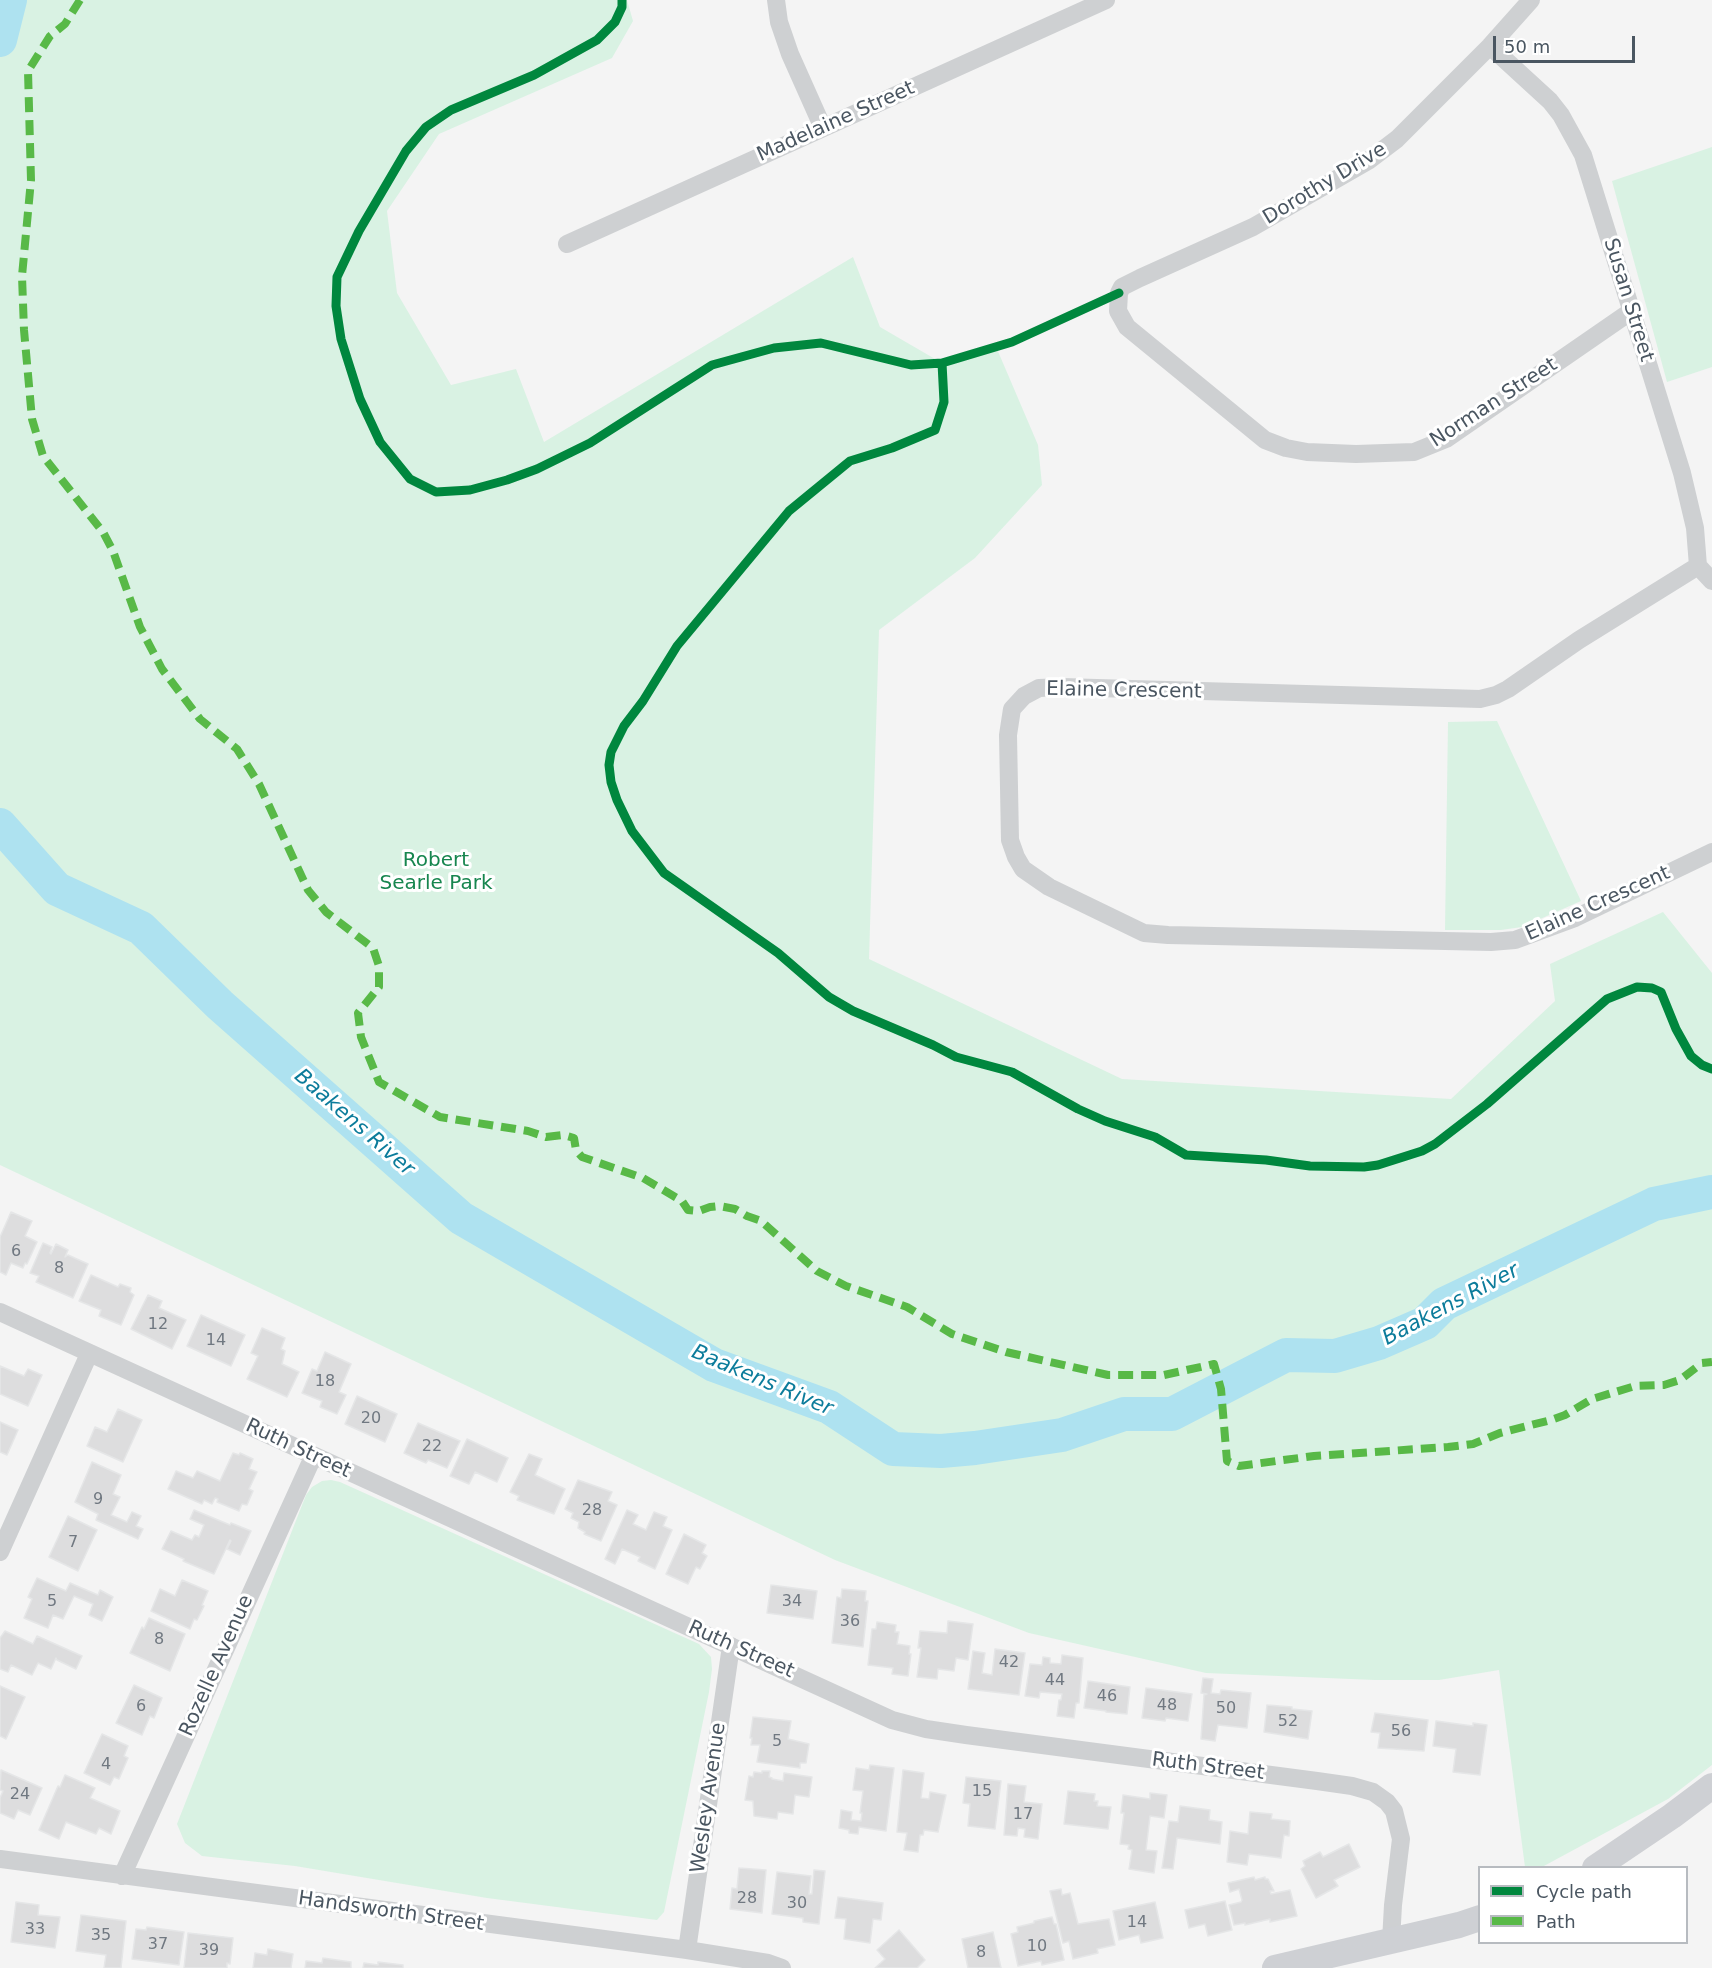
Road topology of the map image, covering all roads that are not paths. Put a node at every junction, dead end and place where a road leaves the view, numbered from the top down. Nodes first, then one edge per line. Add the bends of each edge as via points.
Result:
1 (776, 0) edge
2 (1106, 0) edge
3 (1532, 0) edge
4 (1490, 46) junction
5 (823, 128) junction
6 (567, 244) dead end
7 (1117, 301) joint
8 (1630, 312) junction
9 (1698, 566) junction
10 (1712, 581) edge
11 (1712, 852) edge
12 (0, 1312) edge
13 (89, 1354) junction
14 (313, 1456) junction
15 (0, 1552) edge
16 (731, 1646) junction
17 (1712, 1786) edge
18 (0, 1859) edge
19 (1598, 1866) edge
20 (122, 1876) junction
21 (1478, 1918) edge
22 (1391, 1941) junction
23 (687, 1950) junction
24 (1279, 1967) edge
25 (782, 1968) edge

1 - 5 street via 790,54
2 - 5 street, Madelaine Street
3 - 4 street, Dorothy Drive
4 - 7 street, Dorothy Drive via 1397,139 1368,161 1253,227 1129,284 1119,292
4 - 8 street, Susan Street via 1550,101 1574,136
5 - 6 street, Madelaine Street
7 - 8 street, Norman Street via 1127,327 1265,440 1307,452 1356,454 1414,452 1446,439
8 - 9 street, Susan Street via 1682,473 1695,528
9 - 10 street
9 - 11 street, Elaine Crescent via 1508,689 1480,699 1040,688 1024,696 1012,709 1008,735 1010,840 1023,869 1048,887 1144,933 1491,942 1526,937 1575,918
12 - 13 street, Ruth Street
13 - 14 street, Ruth Street
13 - 15 street
14 - 16 street, Ruth Street
14 - 20 street, Rozelle Avenue
16 - 22 street, Ruth Street via 892,1720 926,1729 1317,1781 1373,1792 1394,1811 1401,1839
16 - 23 street, Wesley Avenue
17 - 19 street
18 - 20 street, Handsworth Street
20 - 23 street, Handsworth Street
21 - 22 street
22 - 24 street
23 - 25 street, Handsworth Street

